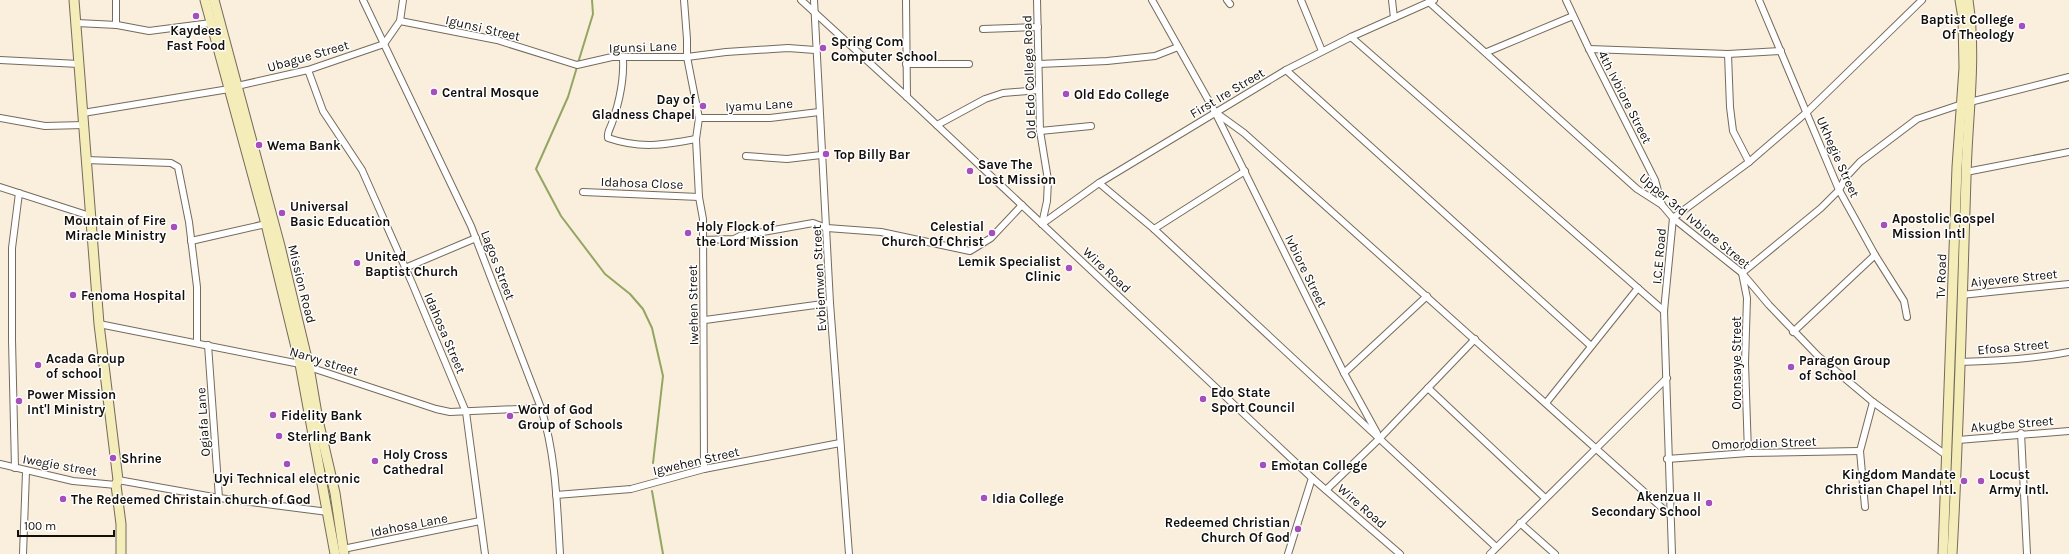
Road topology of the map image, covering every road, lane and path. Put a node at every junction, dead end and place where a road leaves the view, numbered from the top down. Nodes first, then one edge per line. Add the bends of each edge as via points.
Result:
1 (74, 0) edge
2 (116, 0) edge
3 (205, 0) edge
4 (214, 0) edge
5 (363, 0) edge
6 (403, 0) edge
7 (684, 0) edge
8 (801, 0) edge
9 (814, 0) edge
10 (906, 0) edge
11 (1037, 0) edge
12 (1152, 0) edge
13 (1301, 0) edge
14 (1392, 0) edge
15 (1566, 0) edge
16 (1759, 0) edge
17 (1922, 0) edge
18 (1960, 0) edge
19 (1968, 0) edge
20 (1432, 1) edge
21 (814, 13) junction
22 (1573, 16) junction
23 (1394, 18) junction
24 (400, 21) junction
25 (77, 23) junction
26 (211, 23) junction
27 (116, 24) junction
28 (1038, 27) junction
29 (983, 29) dead end
30 (1351, 36) junction
31 (384, 44) junction
32 (1178, 47) junction
33 (1589, 49) junction
34 (815, 50) junction
35 (1322, 51) junction
36 (1781, 51) junction
37 (1487, 52) junction
38 (1728, 54) junction
39 (687, 57) junction
40 (622, 58) junction
41 (0, 60) edge
42 (79, 64) junction
43 (906, 64) junction
44 (969, 64) dead end
45 (1039, 64) junction
46 (577, 65) joint
47 (308, 70) junction
48 (1286, 70) junction
49 (2069, 77) edge
50 (233, 88) junction
51 (1039, 90) junction
52 (907, 97) junction
53 (1965, 103) junction
54 (819, 112) junction
55 (1215, 112) junction
56 (1807, 112) junction
57 (84, 113) junction
58 (0, 118) edge
59 (699, 118) junction
60 (936, 124) junction
61 (84, 125) junction
62 (1091, 126) dead end
63 (1040, 131) junction
64 (696, 139) junction
65 (2069, 152) edge
66 (821, 155) junction
67 (746, 156) dead end
68 (86, 160) junction
69 (1749, 162) junction
70 (1245, 171) junction
71 (1966, 172) junction
72 (1099, 183) junction
73 (0, 187) edge
74 (1840, 190) junction
75 (583, 192) dead end
76 (19, 193) junction
77 (699, 197) junction
78 (1022, 205) junction
79 (1662, 205) junction
80 (90, 216) junction
81 (1673, 218) junction
82 (266, 224) junction
83 (1042, 224) junction
84 (827, 228) junction
85 (1154, 229) junction
86 (476, 238) junction
87 (703, 240) junction
88 (191, 241) junction
89 (1875, 255) junction
90 (405, 268) junction
91 (1742, 273) junction
92 (2069, 284) edge
93 (1638, 288) junction
94 (1962, 295) junction
95 (1427, 296) junction
96 (830, 303) junction
97 (1664, 310) junction
98 (1908, 317) dead end
99 (704, 320) junction
100 (99, 324) junction
101 (1793, 332) junction
102 (1475, 340) junction
103 (197, 343) junction
104 (208, 345) junction
105 (1591, 346) junction
106 (2069, 352) edge
107 (1959, 362) junction
108 (300, 364) junction
109 (309, 367) junction
110 (1344, 373) junction
111 (1667, 378) junction
112 (1428, 388) junction
113 (1873, 402) junction
114 (1546, 403) junction
115 (541, 408) junction
116 (466, 412) junction
117 (2069, 431) edge
118 (2021, 433) junction
119 (1380, 438) junction
120 (1958, 440) junction
121 (840, 443) junction
122 (1596, 448) junction
123 (1860, 452) junction
124 (1748, 453) junction
125 (1946, 455) junction
126 (1668, 459) junction
127 (0, 464) edge
128 (15, 468) junction
129 (704, 469) junction
130 (26, 472) junction
131 (1312, 478) junction
132 (117, 483) junction
133 (1326, 490) junction
134 (1955, 492) junction
135 (1945, 494) junction
136 (556, 495) junction
137 (219, 498) junction
138 (1544, 498) junction
139 (1865, 507) dead end
140 (328, 512) junction
141 (1670, 515) junction
142 (480, 522) junction
143 (1520, 523) junction
144 (1496, 547) junction
145 (341, 552) edge
146 (23, 554) edge
147 (121, 554) edge
148 (484, 554) edge
149 (560, 554) edge
150 (849, 554) edge
151 (1288, 554) edge
152 (1400, 554) edge
153 (1490, 554) edge
154 (1554, 554) edge
155 (1672, 554) edge
156 (1943, 554) edge
157 (1952, 554) edge
158 (2027, 554) edge

1 - 25 street
2 - 27 street
3 - 26 street, Mission Road
4 - 50 street, Mission Road
5 - 31 street, Lagos Street
6 - 24 street
7 - 39 street, Iwehen Street
8 - 21 street, Wire Road
9 - 21 street, Evbiemwen Street
10 - 43 street
11 - 28 street, Old Edo College Road
12 - 32 street, Ivbiore Street
13 - 35 street
14 - 23 street
15 - 22 street, 4th Ivbiore Street
16 - 36 street, Ukhegie Street
17 - 56 street, I.C.E Road
18 - 53 street, Tv Road via 1963,18
19 - 53 street, Tv Road via 1972,22 1973,61
20 - 23 street, First Ire Street
20 - 37 street, Upper 3rd Ivbiore Street
21 - 34 street, Evbiemwen Street
21 - 52 street, Wire Road
22 - 33 street, 4th Ivbiore Street
22 - 37 street
23 - 30 street, First Ire Street
24 - 31 street
24 - 46 street, Igunsi Street via 497,40
25 - 27 street
25 - 42 street
26 - 27 street via 149,31
26 - 50 street, Mission Road
28 - 29 street
28 - 45 street, Old Edo College Road
30 - 35 street, First Ire Street
30 - 93 street
31 - 47 street, Ubague Street
31 - 86 street, Lagos Street
32 - 45 street via 1155,56
32 - 55 street, Ivbiore Street
33 - 38 street
33 - 79 street, 4th Ivbiore Street via 1655,180
34 - 39 street, Igunsi Lane via 788,48
34 - 54 street, Evbiemwen Street
35 - 48 street, First Ire Street
36 - 38 street
36 - 56 street, Ukhegie Street
37 - 79 street, Upper 3rd Ivbiore Street via 1637,189
38 - 69 street via 1733,131
39 - 40 street, Igunsi Lane
39 - 59 street, Iwehen Street
40 - 46 street, Igunsi Lane via 612,57
40 - 64 street via 624,71 608,138 625,144 660,146
41 - 42 street
42 - 57 street
43 - 44 street
43 - 52 street
45 - 51 street, Old Edo College Road
47 - 50 street, Ubague Street
47 - 90 street, Idahosa Street via 324,111 362,170
48 - 55 street, First Ire Street
48 - 105 street
49 - 53 street
50 - 57 street, Ubague Street
50 - 82 street, Mission Road
50 - 109 street, Mission Road
51 - 60 street via 1003,93 985,99
51 - 63 street, Old Edo College Road
52 - 60 street, Wire Road
53 - 71 street, Tv Road
53 - 74 street via 1917,120 1860,162 1846,178
53 - 125 street, Tv Road via 1958,167
54 - 59 street, Iyamu Lane via 770,118
54 - 66 street, Evbiemwen Street
55 - 70 street, Ivbiore Street
55 - 72 street, First Ire Street
55 - 95 street via 1244,133
56 - 69 street, I.C.E Road
56 - 74 street, Ukhegie Street
57 - 61 street
58 - 61 street via 45,126
59 - 64 street, Iwehen Street
60 - 78 street, Wire Road
61 - 68 street
62 - 63 street
63 - 83 street, Old Edo College Road via 1048,180
64 - 77 street, Iwehen Street
65 - 71 street
66 - 67 street via 787,159
66 - 84 street, Evbiemwen Street
68 - 80 street
68 - 88 street via 176,164
69 - 81 street, I.C.E Road
70 - 85 street
70 - 110 street, Ivbiore Street
71 - 94 street, Tv Road
72 - 83 street, First Ire Street
72 - 85 street
73 - 76 street
74 - 89 street, Ukhegie Street
74 - 91 street
75 - 77 street, Idahosa Close
76 - 80 street
76 - 128 street via 12,248
77 - 87 street, Iwehen Street
78 - 83 street, Wire Road
78 - 84 street via 991,238 970,251 881,232
79 - 81 street, Upper 3rd Ivbiore Street
80 - 100 street
81 - 91 street, Upper 3rd Ivbiore Street
81 - 97 street, I.C.E Road
82 - 88 street
82 - 108 street, Mission Road
83 - 131 street, Wire Road
84 - 87 street via 819,224 806,223 734,239
84 - 96 street, Evbiemwen Street
85 - 119 street
86 - 90 street
86 - 115 street, Lagos Street
87 - 99 street, Iwehen Street
88 - 103 street via 197,287
89 - 98 street, Ukhegie Street via 1904,302
89 - 101 street
90 - 116 street, Idahosa Street
91 - 101 street, Upper 3rd Ivbiore Street
91 - 124 street, Oronsaye Street via 1747,298 1745,363
92 - 94 street, Aiyevere Street
93 - 97 street
93 - 105 street
94 - 107 street, Tv Road
95 - 102 street
95 - 110 street
96 - 99 street
96 - 121 street, Evbiemwen Street
97 - 111 street, I.C.E Road
99 - 129 street, Iwehen Street
100 - 103 street, Narvy street
100 - 132 street
101 - 113 street, Upper 3rd Ivbiore Street
102 - 112 street
102 - 114 street
103 - 104 street, Narvy street
104 - 108 street, Narvy street
104 - 137 street, Ogiafa Lane
105 - 114 street
106 - 107 street, Efosa Street via 2004,360
107 - 120 street, Tv Road
108 - 109 street, Narvy street
108 - 140 street, Mission Road
109 - 116 street, Narvy street via 436,409
109 - 145 street, Mission Road via 335,493
110 - 119 street, Ivbiore Street
111 - 122 street
111 - 126 street, I.C.E Road
112 - 119 street
112 - 138 street
113 - 123 street
113 - 125 street, Upper 3rd Ivbiore Street
114 - 122 street
115 - 116 street, Narvy street
115 - 136 street, Lagos Street via 547,428
116 - 142 street, Idahosa Street
117 - 118 street, Akugbe Street
118 - 120 street, Akugbe Street
118 - 158 street
119 - 133 street
119 - 144 street
120 - 134 street, Tv Road
121 - 129 street, Igwehen Street
121 - 150 street, Evbiemwen Street
122 - 138 street
122 - 141 street
123 - 124 street, Omorodion Street
123 - 139 street
124 - 126 street, Omorodion Street
125 - 135 street, Tv Road
126 - 141 street, I.C.E Road
127 - 128 street, Iwegie street
128 - 130 street, Iwegie street
129 - 136 street, Igwehen Street via 631,489
130 - 132 street, Iwegie street via 73,481
130 - 146 street
131 - 133 street, Wire Road
131 - 151 street
132 - 137 street, Iwegie street
132 - 147 street
133 - 152 street, Wire Road
134 - 135 street
134 - 157 street, Tv Road
135 - 156 street, Tv Road
136 - 149 street, Lagos Street
137 - 140 street, Iwegie street
138 - 143 street
140 - 145 street, Mission Road
141 - 155 street, I.C.E Road
142 - 145 street, Idahosa Lane
142 - 148 street, Idahosa Street
143 - 144 street
143 - 154 street
144 - 153 street

